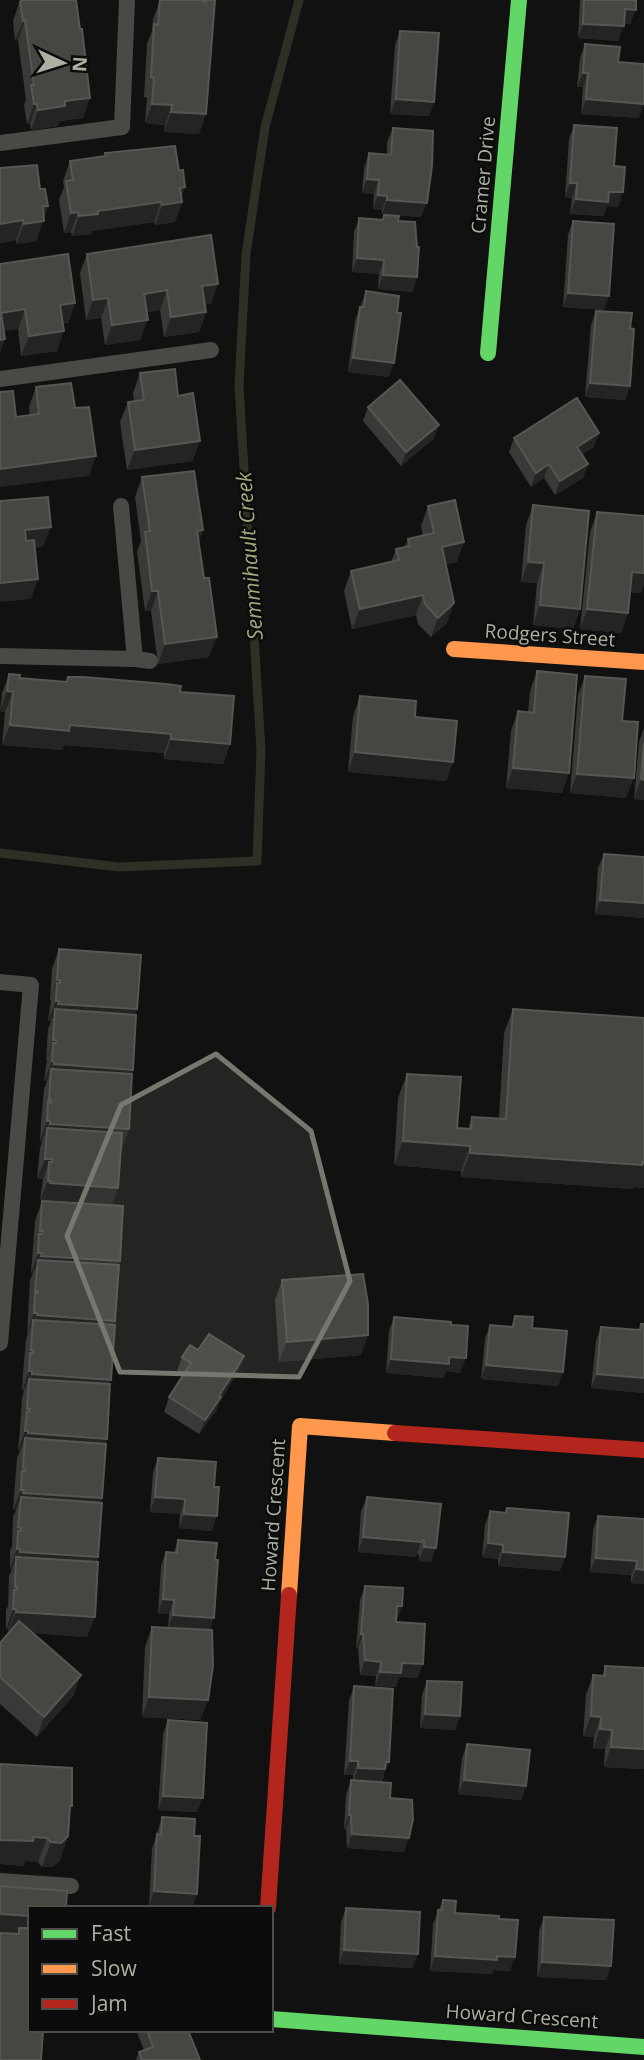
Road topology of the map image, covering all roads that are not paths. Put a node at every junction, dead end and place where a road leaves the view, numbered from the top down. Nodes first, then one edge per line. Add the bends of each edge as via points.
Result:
1 (127, 0) edge
2 (519, 0) edge
3 (0, 143) edge
4 (211, 350) dead end
5 (488, 353) dead end
6 (0, 379) edge
7 (121, 506) dead end
8 (454, 649) dead end
9 (0, 656) edge
10 (644, 662) edge
11 (0, 982) edge
12 (0, 1343) edge
13 (644, 1450) edge
14 (0, 1881) edge
15 (71, 1886) dead end
16 (268, 1906) edge
17 (273, 2019) edge
18 (644, 2047) edge

1 - 3 lane via 122,127
2 - 5 street, Cramer Drive
4 - 6 lane
7 - 9 lane via 142,660
8 - 10 street, Rodgers Street
11 - 12 lane via 31,985
13 - 16 street, Howard Crescent via 300,1426
14 - 15 lane
17 - 18 street, Howard Crescent

